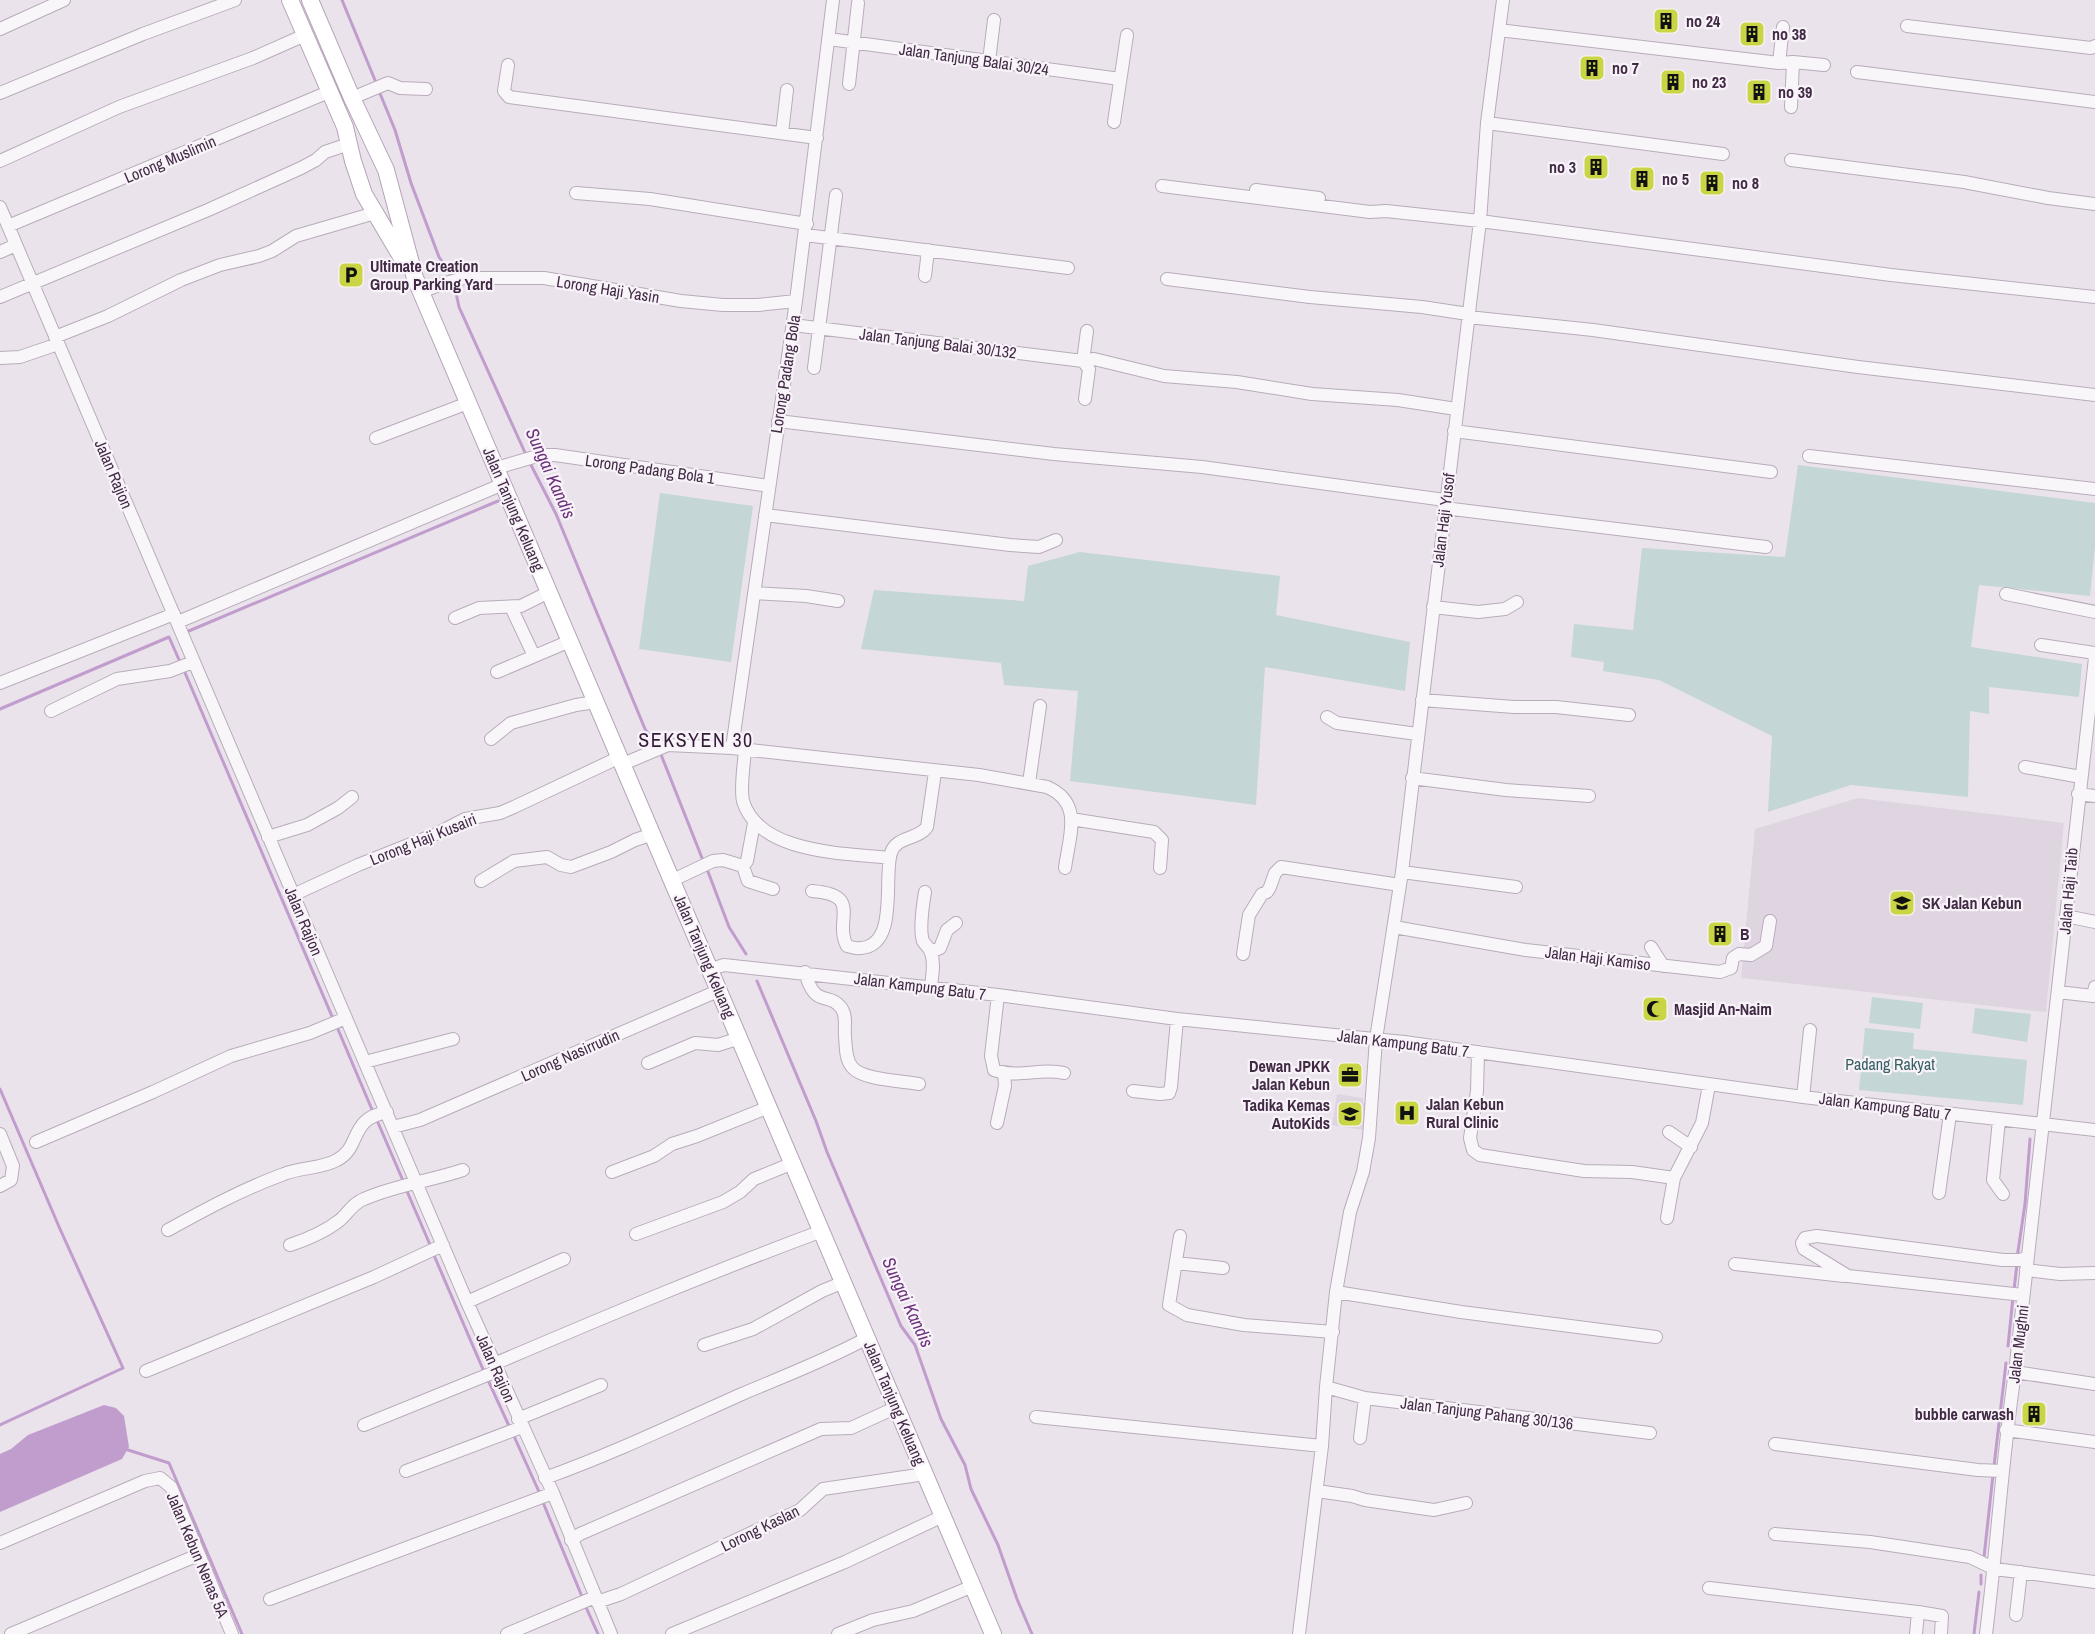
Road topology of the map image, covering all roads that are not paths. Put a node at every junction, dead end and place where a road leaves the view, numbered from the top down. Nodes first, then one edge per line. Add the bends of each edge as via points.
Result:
1 (64, 0) edge
2 (235, 0) edge
3 (290, 0) edge
4 (310, 0) edge
5 (833, 0) edge
6 (1503, 0) edge
7 (858, 3) dead end
8 (994, 20) dead end
9 (1907, 26) dead end
10 (1782, 27) dead end
11 (0, 29) edge
12 (1499, 30) junction
13 (305, 35) junction
14 (1127, 35) dead end
15 (829, 39) junction
16 (854, 43) junction
17 (2095, 46) edge
18 (989, 61) junction
19 (1793, 62) junction
20 (1779, 63) junction
21 (508, 65) dead end
22 (1824, 65) dead end
23 (1857, 72) dead end
24 (1120, 79) junction
25 (849, 84) dead end
26 (426, 89) dead end
27 (787, 90) dead end
28 (331, 91) junction
29 (0, 93) edge
30 (359, 95) junction
31 (2095, 102) edge
32 (1791, 107) dead end
33 (1114, 122) dead end
34 (1487, 123) junction
35 (782, 133) junction
36 (369, 134) junction
37 (817, 138) junction
38 (349, 144) junction
39 (1723, 154) dead end
40 (1791, 160) dead end
41 (0, 161) edge
42 (1186, 181) dead end
43 (1162, 186) dead end
44 (576, 193) dead end
45 (836, 195) dead end
46 (2095, 204) edge
47 (0, 207) edge
48 (1386, 211) junction
49 (375, 213) junction
50 (1480, 221) junction
51 (8, 226) junction
52 (806, 229) junction
53 (831, 238) junction
54 (16, 245) junction
55 (928, 250) junction
56 (0, 252) edge
57 (1068, 268) dead end
58 (925, 276) dead end
59 (1167, 279) dead end
60 (418, 285) junction
61 (30, 286) junction
62 (0, 297) edge
63 (2095, 297) edge
64 (796, 301) junction
65 (1468, 316) junction
66 (793, 325) junction
67 (820, 328) junction
68 (1088, 331) dead end
69 (56, 341) junction
70 (0, 358) edge
71 (1083, 361) junction
72 (814, 368) dead end
73 (2095, 395) edge
74 (1085, 399) dead end
75 (468, 403) junction
76 (1456, 409) junction
77 (778, 421) junction
78 (1454, 431) junction
79 (376, 438) dead end
80 (1809, 456) dead end
81 (496, 468) junction
82 (1771, 472) dead end
83 (503, 484) junction
84 (769, 486) junction
85 (2095, 489) edge
86 (1445, 504) junction
87 (765, 515) junction
88 (1056, 540) dead end
89 (1766, 547) dead end
90 (549, 592) junction
91 (754, 593) junction
92 (2006, 594) dead end
93 (838, 601) dead end
94 (1516, 602) dead end
95 (511, 607) junction
96 (1433, 607) junction
97 (2095, 612) edge
98 (455, 618) dead end
99 (177, 625) junction
100 (570, 641) junction
101 (2042, 645) dead end
102 (2095, 653) edge
103 (534, 656) junction
104 (2095, 658) edge
105 (192, 662) junction
106 (497, 672) dead end
107 (0, 683) edge
108 (1422, 700) junction
109 (596, 702) junction
110 (1040, 706) dead end
111 (51, 711) dead end
112 (1629, 715) dead end
113 (1327, 717) dead end
114 (1417, 734) junction
115 (491, 739) dead end
116 (732, 748) junction
117 (745, 750) junction
118 (621, 760) junction
119 (2025, 767) dead end
120 (935, 772) junction
121 (2081, 777) junction
122 (1412, 778) junction
123 (1029, 783) junction
124 (2078, 794) junction
125 (1589, 796) dead end
126 (2095, 796) edge
127 (352, 797) dead end
128 (1071, 819) junction
129 (754, 823) junction
130 (653, 834) junction
131 (268, 837) junction
132 (890, 858) junction
133 (743, 866) junction
134 (1065, 868) dead end
135 (1160, 868) dead end
136 (1402, 872) junction
137 (673, 880) junction
138 (481, 881) dead end
139 (1400, 885) junction
140 (1516, 887) dead end
141 (773, 889) dead end
142 (812, 891) dead end
143 (925, 892) dead end
144 (295, 893) junction
145 (2066, 916) junction
146 (1770, 921) dead end
147 (2095, 922) edge
148 (957, 923) dead end
149 (1394, 927) junction
150 (1651, 947) dead end
151 (931, 951) junction
152 (1243, 954) dead end
153 (1663, 966) junction
154 (711, 969) junction
155 (805, 972) junction
156 (931, 987) junction
157 (2095, 987) edge
158 (720, 990) junction
159 (2058, 992) junction
160 (998, 994) junction
161 (343, 1019) junction
162 (1177, 1019) junction
163 (1810, 1030) dead end
164 (740, 1038) junction
165 (453, 1039) dead end
166 (1376, 1039) junction
167 (1478, 1052) junction
168 (365, 1062) junction
169 (648, 1064) dead end
170 (1004, 1073) junction
171 (1064, 1073) dead end
172 (919, 1084) dead end
173 (1709, 1085) junction
174 (1133, 1091) dead end
175 (1803, 1097) junction
176 (770, 1107) junction
177 (385, 1112) junction
178 (1950, 1114) junction
179 (1999, 1120) junction
180 (997, 1122) dead end
181 (399, 1125) junction
182 (2043, 1125) junction
183 (2095, 1130) edge
184 (1669, 1132) dead end
185 (0, 1134) edge
186 (36, 1142) dead end
187 (1690, 1147) junction
188 (787, 1165) junction
189 (463, 1170) dead end
190 (612, 1172) dead end
191 (1674, 1178) junction
192 (413, 1182) junction
193 (2, 1185) edge
194 (1939, 1193) dead end
195 (2003, 1194) dead end
196 (1667, 1218) dead end
197 (168, 1230) dead end
198 (822, 1231) junction
199 (636, 1233) dead end
200 (1180, 1236) dead end
201 (290, 1245) dead end
202 (436, 1249) junction
203 (564, 1259) dead end
204 (2022, 1262) junction
205 (1176, 1263) junction
206 (1735, 1264) dead end
207 (1223, 1268) dead end
208 (2095, 1273) edge
209 (1848, 1276) junction
210 (844, 1282) junction
211 (1336, 1292) junction
212 (2021, 1295) junction
213 (474, 1299) junction
214 (1333, 1332) junction
215 (1656, 1337) dead end
216 (867, 1338) junction
217 (704, 1345) dead end
218 (146, 1371) dead end
219 (491, 1372) junction
220 (2015, 1372) junction
221 (2095, 1384) edge
222 (601, 1385) dead end
223 (1326, 1387) junction
224 (1365, 1398) junction
225 (890, 1410) junction
226 (1036, 1417) dead end
227 (520, 1423) junction
228 (364, 1425) dead end
229 (2006, 1430) junction
230 (1650, 1433) dead end
231 (1360, 1438) dead end
232 (2095, 1442) edge
233 (1775, 1444) dead end
234 (1322, 1446) junction
235 (406, 1471) dead end
236 (2002, 1471) junction
237 (916, 1475) junction
238 (545, 1478) junction
239 (1317, 1491) junction
240 (545, 1496) junction
241 (1466, 1503) dead end
242 (934, 1520) junction
243 (1775, 1534) dead end
244 (576, 1537) junction
245 (0, 1543) edge
246 (198, 1555) junction
247 (1995, 1569) junction
248 (2022, 1572) junction
249 (2095, 1582) edge
250 (973, 1586) junction
251 (1709, 1588) dead end
252 (270, 1599) dead end
253 (593, 1600) junction
254 (1918, 1612) junction
255 (2016, 1616) dead end
256 (1916, 1633) edge
257 (10, 1634) edge
258 (232, 1634) edge
259 (507, 1634) edge
260 (611, 1634) edge
261 (672, 1634) edge
262 (838, 1634) edge
263 (993, 1634) edge
264 (1299, 1634) edge
265 (1941, 1634) edge
266 (1986, 1634) edge

1 - 11 street
2 - 29 street
3 - 13 main road, Jalan Tanjung Keluang
4 - 30 main road, Jalan Tanjung Keluang
5 - 15 street, Lorong Padang Bola
6 - 12 street, Jalan Haji Yusof
7 - 16 street
8 - 18 street
9 - 17 street via 2009,40
10 - 20 street
12 - 20 street
12 - 34 street, Jalan Haji Yusof
13 - 28 main road, Jalan Tanjung Keluang
13 - 41 street via 119,107
14 - 24 street
15 - 16 street, Jalan Tanjung Balai 30/24
15 - 37 street, Lorong Padang Bola
16 - 18 street, Jalan Tanjung Balai 30/24
16 - 25 street
18 - 24 street, Jalan Tanjung Balai 30/24
19 - 20 street
19 - 22 street
19 - 32 street
21 - 35 street via 504,91 509,97
23 - 31 street
24 - 33 street
26 - 30 street via 400,88 388,83
27 - 35 street
28 - 38 main road, Jalan Tanjung Keluang
28 - 51 street, Lorong Muslimin
30 - 36 main road, Jalan Tanjung Keluang
34 - 39 street
34 - 50 street, Jalan Haji Yusof
35 - 37 street
36 - 38 main road via 382,178 378,183 369,183 365,178
36 - 60 main road, Jalan Tanjung Keluang via 386,170
37 - 52 street, Lorong Padang Bola
38 - 49 main road, Jalan Tanjung Keluang via 364,194
38 - 61 street
40 - 46 street via 1964,182
42 - 48 street via 1365,204
43 - 48 street
44 - 52 street via 650,200
45 - 53 street
47 - 51 street, Jalan Rajion
48 - 50 street
49 - 60 main road, Jalan Tanjung Keluang
49 - 69 street via 296,236 259,256 181,280
50 - 63 street via 1891,275
50 - 65 street, Jalan Haji Yusof
51 - 54 street, Jalan Rajion
52 - 53 street
52 - 64 street, Lorong Padang Bola
53 - 55 street
53 - 67 street
54 - 56 street
54 - 61 street, Jalan Rajion
55 - 57 street
55 - 58 street
59 - 65 street via 1422,307
60 - 64 street, Lorong Haji Yasin via 464,279 544,278 723,305
60 - 75 main road, Jalan Tanjung Keluang
61 - 62 street
61 - 69 street, Jalan Rajion
64 - 66 street, Lorong Padang Bola
65 - 73 street
65 - 76 street, Jalan Haji Yusof
66 - 67 street, Jalan Tanjung Balai 30/132
66 - 77 street, Lorong Padang Bola
67 - 71 street, Jalan Tanjung Balai 30/132
67 - 72 street
68 - 71 street
69 - 70 street via 20,357
69 - 99 street, Jalan Rajion
71 - 74 street via 1089,369
71 - 76 street, Jalan Tanjung Balai 30/132 via 1094,359 1164,376
75 - 79 street
75 - 81 main road, Jalan Tanjung Keluang
76 - 78 street, Jalan Haji Yusof
77 - 84 street, Lorong Padang Bola
77 - 86 street via 1054,454 1202,467
78 - 82 street
78 - 86 street, Jalan Haji Yusof
80 - 85 street
81 - 83 main road, Jalan Tanjung Keluang
81 - 84 street, Lorong Padang Bola 1 via 541,455 555,455
83 - 90 main road, Jalan Tanjung Keluang
83 - 99 street
84 - 87 street, Lorong Padang Bola
86 - 89 street
86 - 96 street, Jalan Haji Yusof
87 - 88 street via 1010,545 1039,546
87 - 91 street, Lorong Padang Bola
90 - 95 street
90 - 100 main road, Jalan Tanjung Keluang
91 - 93 street
91 - 116 street, Lorong Padang Bola
92 - 97 street
94 - 96 street via 1506,609 1478,612
95 - 98 street via 479,608
95 - 103 street
96 - 108 street, Jalan Haji Yusof
99 - 105 street, Jalan Rajion
99 - 107 street via 148,625
100 - 103 street
100 - 109 main road, Jalan Tanjung Keluang
101 - 102 street
103 - 106 street
104 - 121 street, Jalan Haji Taib
105 - 111 street via 170,671 117,679
105 - 131 street, Jalan Rajion
108 - 112 street
108 - 114 street, Jalan Haji Yusof
109 - 115 street via 511,723
109 - 118 main road, Jalan Tanjung Keluang
110 - 123 street
113 - 114 street via 1337,723
114 - 122 street, Jalan Haji Yusof
116 - 117 street
116 - 118 street, Lorong Haji Kusairi via 668,745
117 - 120 street
117 - 129 street via 742,797
118 - 130 main road, Jalan Tanjung Keluang
118 - 144 street, Lorong Haji Kusairi via 500,813 465,819
119 - 121 street
120 - 123 street
120 - 132 street via 927,827 919,835 901,840
121 - 124 street, Jalan Haji Taib
122 - 125 street
122 - 136 street, Jalan Haji Yusof
123 - 128 street via 1057,791 1066,799
124 - 126 street
124 - 145 street, Jalan Haji Taib
127 - 131 street via 308,825
128 - 134 street
128 - 135 street via 1154,832 1162,840
129 - 132 street via 807,849
129 - 133 street
130 - 137 main road, Jalan Tanjung Keluang
130 - 138 street via 571,867 547,857 514,861
131 - 144 street, Jalan Rajion
132 - 142 street via 885,927 876,942 861,948 847,946 842,902 827,892
133 - 137 street via 713,861
133 - 141 street via 748,881
136 - 139 street, Jalan Haji Yusof
136 - 140 street
137 - 154 main road, Jalan Tanjung Keluang
139 - 149 street, Jalan Haji Yusof
139 - 152 street via 1281,867 1249,915
143 - 151 street via 923,936
144 - 161 street, Jalan Rajion
145 - 147 street
145 - 159 street, Jalan Haji Taib
146 - 153 street, Jalan Haji Kamiso via 1766,946 1751,955 1739,954 1733,958 1731,968 1720,972
148 - 151 street via 947,930 940,948
149 - 153 street, Jalan Haji Kamiso via 1526,950
149 - 166 street, Jalan Haji Yusof
150 - 153 street
151 - 156 street
154 - 155 street, Jalan Kampung Batu 7 via 724,965
154 - 158 main road, Jalan Tanjung Keluang
155 - 156 street, Jalan Kampung Batu 7
155 - 172 street via 809,987 817,996 838,1004 843,1011 852,1068 860,1075
156 - 160 street, Jalan Kampung Batu 7
157 - 159 street via 2093,996
158 - 164 main road, Jalan Tanjung Keluang
158 - 181 street, Lorong Nasirrudin via 420,1120
159 - 182 street, Jalan Haji Taib
160 - 162 street, Jalan Kampung Batu 7
160 - 170 street via 991,1056 994,1070
161 - 168 street, Jalan Rajion
161 - 186 street via 231,1056
162 - 166 street, Jalan Kampung Batu 7
162 - 174 street via 1169,1093
163 - 175 street
164 - 169 street via 718,1046 695,1043
164 - 176 main road, Jalan Tanjung Keluang
165 - 168 street
166 - 167 street, Jalan Kampung Batu 7
166 - 211 street, Jalan Haji Yusof via 1363,1172 1350,1212
167 - 173 street, Jalan Kampung Batu 7
167 - 191 street via 1470,1138 1473,1150 1480,1155 1584,1171
168 - 177 street, Jalan Rajion
170 - 171 street
170 - 180 street
173 - 175 street, Jalan Kampung Batu 7
173 - 187 street via 1702,1123
175 - 178 street, Jalan Kampung Batu 7
176 - 188 main road, Jalan Tanjung Keluang
176 - 190 street via 672,1144 654,1156
177 - 181 street, Jalan Rajion
177 - 197 street via 357,1129 345,1156 331,1163 287,1172 238,1192
178 - 179 street, Jalan Kampung Batu 7
178 - 194 street
179 - 182 street, Jalan Kampung Batu 7
179 - 195 street via 1993,1180
181 - 192 street, Jalan Rajion
182 - 183 street, Jalan Kampung Batu 7
182 - 204 street, Jalan Mughni
184 - 187 street
185 - 193 street via 14,1166 10,1180
187 - 191 street
188 - 198 main road, Jalan Tanjung Keluang
188 - 199 street via 754,1179 723,1202
189 - 192 street
191 - 196 street
192 - 201 street via 363,1199 328,1229
192 - 202 street, Jalan Rajion
198 - 210 main road, Jalan Tanjung Keluang
198 - 219 street via 612,1313
200 - 205 street
202 - 213 street, Jalan Rajion
202 - 218 street
203 - 213 street
204 - 208 street via 2060,1274
204 - 209 street via 1818,1236 1805,1238 1804,1249
204 - 212 street, Jalan Mughni
205 - 207 street
205 - 214 street via 1169,1305 1187,1315 1244,1325
206 - 209 street
209 - 212 street
210 - 216 main road, Jalan Tanjung Keluang
210 - 217 street via 753,1329
211 - 214 street, Jalan Haji Yusof
211 - 215 street
212 - 220 street, Jalan Mughni
213 - 219 street, Jalan Rajion
214 - 223 street, Jalan Haji Yusof
216 - 225 main road, Jalan Tanjung Keluang
216 - 238 street via 836,1355
219 - 227 street, Jalan Rajion
219 - 228 street
220 - 221 street, Jalan Mughni
220 - 229 street, Jalan Mughni
222 - 227 street
223 - 224 street, Jalan Tanjung Pahang 30/136
223 - 234 street, Jalan Haji Yusof
224 - 230 street, Jalan Tanjung Pahang 30/136
224 - 231 street
225 - 237 main road, Jalan Tanjung Keluang
225 - 244 street via 851,1428 821,1430
226 - 234 street
227 - 235 street
227 - 238 street, Jalan Rajion
229 - 232 street
229 - 236 street, Jalan Mughni
233 - 236 street
234 - 239 street, Jalan Haji Yusof
236 - 247 street, Jalan Mughni
237 - 242 main road, Jalan Tanjung Keluang
237 - 253 street, Lorong Kaslan via 823,1489 800,1510 621,1594
238 - 240 street, Jalan Rajion
239 - 241 street via 1434,1510
239 - 264 street, Jalan Haji Yusof
240 - 244 street, Jalan Rajion
240 - 252 street
242 - 250 main road, Jalan Tanjung Keluang
242 - 261 street via 845,1562
243 - 247 street via 1870,1542 1970,1557
244 - 253 street, Jalan Rajion
245 - 246 street, Jalan Kebun Nenas 5A via 145,1480 160,1478 171,1487
246 - 257 street
246 - 258 street, Jalan Kebun Nenas 5A
247 - 248 street
247 - 266 street, Jalan Mughni
248 - 249 street
248 - 255 street
250 - 262 street via 913,1611 873,1620
250 - 263 main road, Jalan Tanjung Keluang
251 - 254 street
253 - 259 street, Lorong Kaslan
253 - 260 street, Jalan Rajion
254 - 256 street
254 - 265 street via 1942,1616

